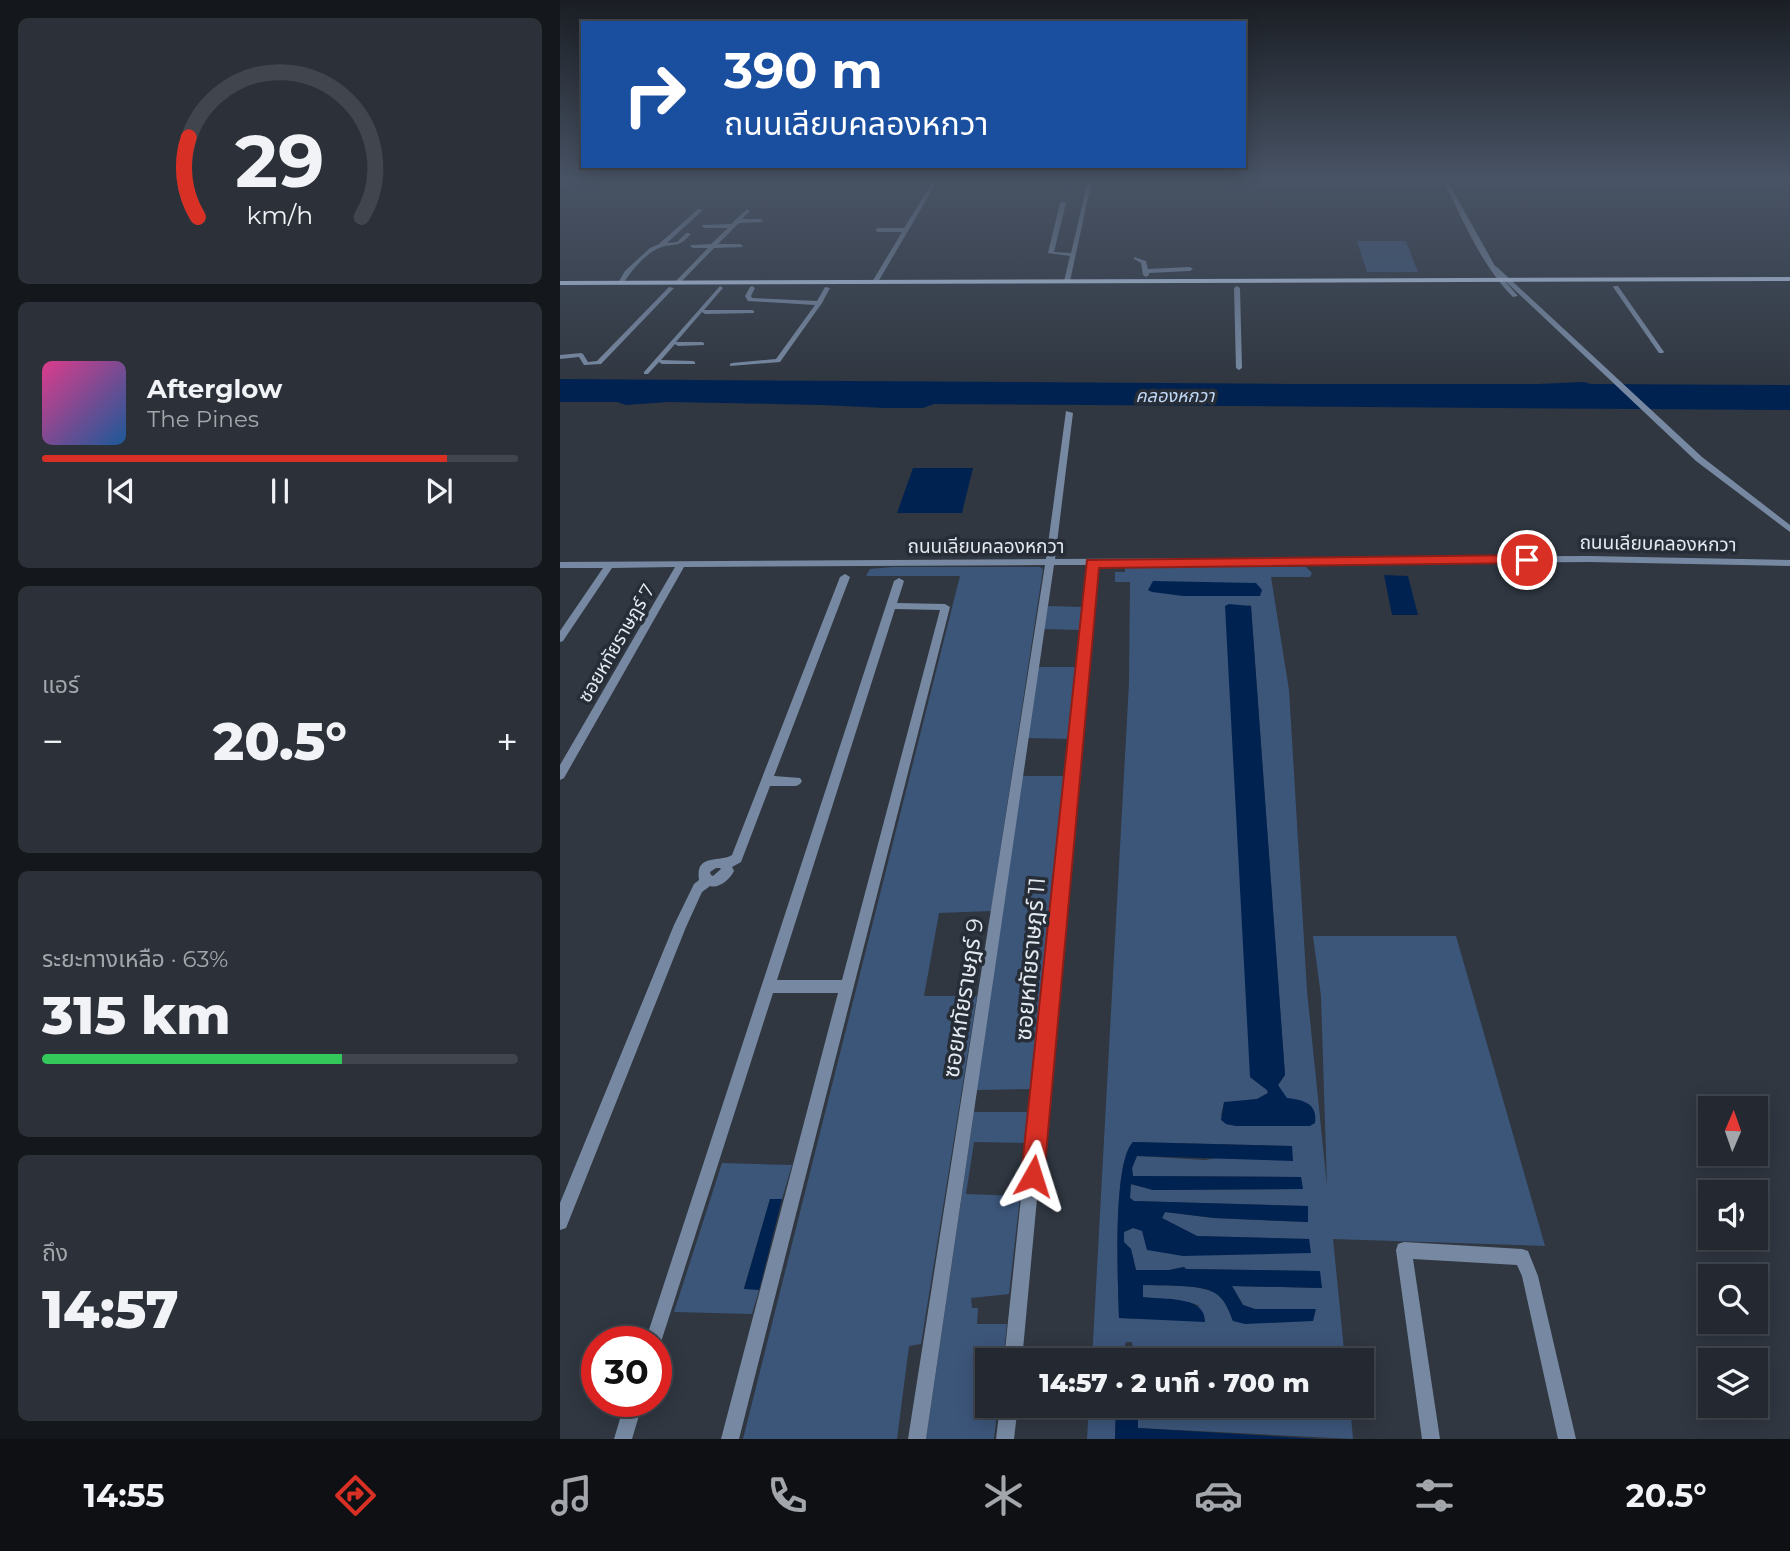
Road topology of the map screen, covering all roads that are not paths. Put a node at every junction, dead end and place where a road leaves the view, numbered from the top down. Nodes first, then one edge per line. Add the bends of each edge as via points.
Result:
1 (656, 247) edge
2 (712, 247) edge
3 (896, 247) edge
4 (1052, 247) edge
5 (1075, 247) edge
6 (1483, 247) edge
7 (1073, 255) junction
8 (1136, 258) dead end
9 (1190, 269) dead end
10 (1146, 271) junction
11 (1790, 279) edge
12 (1067, 281) junction
13 (1146, 281) junction
14 (876, 282) junction
15 (560, 283) edge
16 (621, 283) junction
17 (1507, 284) junction
18 (794, 285) junction
19 (674, 286) junction
20 (1790, 286) edge
21 (1616, 287) junction
22 (722, 288) junction
23 (752, 288) junction
24 (827, 288) junction
25 (1237, 288) junction
26 (560, 289) edge
27 (819, 303) junction
28 (1530, 305) junction
29 (705, 312) junction
30 (752, 313) dead end
31 (1551, 319) junction
32 (1542, 320) junction
33 (1564, 335) junction
34 (702, 344) dead end
35 (680, 347) junction
36 (1661, 352) dead end
37 (560, 356) edge
38 (692, 363) dead end
39 (732, 365) dead end
40 (1239, 368) dead end
41 (646, 373) dead end
42 (1069, 414) dead end
43 (1708, 467) junction
44 (1790, 530) edge
45 (1790, 538) edge
46 (1050, 563) junction
47 (1790, 563) edge
48 (1092, 564) junction
49 (564, 565) edge
50 (609, 565) junction
51 (681, 565) junction
52 (560, 575) edge
53 (845, 577) dead end
54 (899, 581) dead end
55 (891, 606) junction
56 (560, 639) edge
57 (560, 775) edge
58 (768, 781) junction
59 (796, 781) dead end
60 (768, 986) junction
61 (847, 987) junction
62 (560, 1222) edge
63 (658, 1326) edge
64 (1014, 1348) edge
65 (630, 1417) edge
66 (1007, 1418) edge
67 (623, 1439) edge
68 (730, 1439) edge
69 (917, 1439) edge
70 (1005, 1439) edge
71 (1431, 1439) edge
72 (1567, 1439) edge

1 - 16 street
2 - 19 street
3 - 14 street
4 - 7 street via 1051,253
5 - 7 street
6 - 17 street
7 - 12 street
8 - 10 street via 1144,262
9 - 10 street
10 - 13 street
11 - 17 main road
12 - 13 main road
12 - 14 main road
13 - 17 main road
14 - 18 main road
15 - 16 main road
16 - 19 main road
17 - 21 main road
17 - 25 main road
17 - 28 street
18 - 19 main road
18 - 23 main road
18 - 24 main road
19 - 22 main road
19 - 26 main road
19 - 37 street via 599,363 586,364 581,355
20 - 21 main road
21 - 36 street
22 - 23 main road
22 - 29 street
22 - 41 street
23 - 27 street via 750,300
24 - 25 main road
24 - 27 street
25 - 40 street
27 - 39 street via 778,361
28 - 31 street
28 - 32 street
29 - 30 street
29 - 35 street
31 - 32 street
31 - 33 street
32 - 33 street
33 - 43 street
34 - 35 street
35 - 38 street via 660,364
42 - 46 street, ซอยหทัยราษฎร์ 9
43 - 44 street
43 - 45 street via 1725,487
46 - 48 street, ถนนเลียบคลองหกวา
46 - 51 street, ถนนเลียบคลองหกวา
46 - 69 street, ซอยหทัยราษฎร์ 9
47 - 48 street, ถนนเลียบคลองหกวา via 1576,559
48 - 64 street, ซอยหทัยราษฎร์ 11
49 - 50 street, ถนนเลียบคลองหกวา
49 - 52 street
50 - 51 street, ถนนเลียบคลองหกวา
50 - 56 street
51 - 57 street, ซอยหทัยราษฎร์ 7
53 - 58 street
54 - 55 street
55 - 60 street
55 - 61 street via 945,607
58 - 59 street
58 - 62 street via 737,858 727,864 723,878 698,888 680,925
60 - 61 street
60 - 63 street
61 - 68 street
65 - 67 street
66 - 70 street
71 - 72 street via 1404,1250 1522,1257 1531,1276

